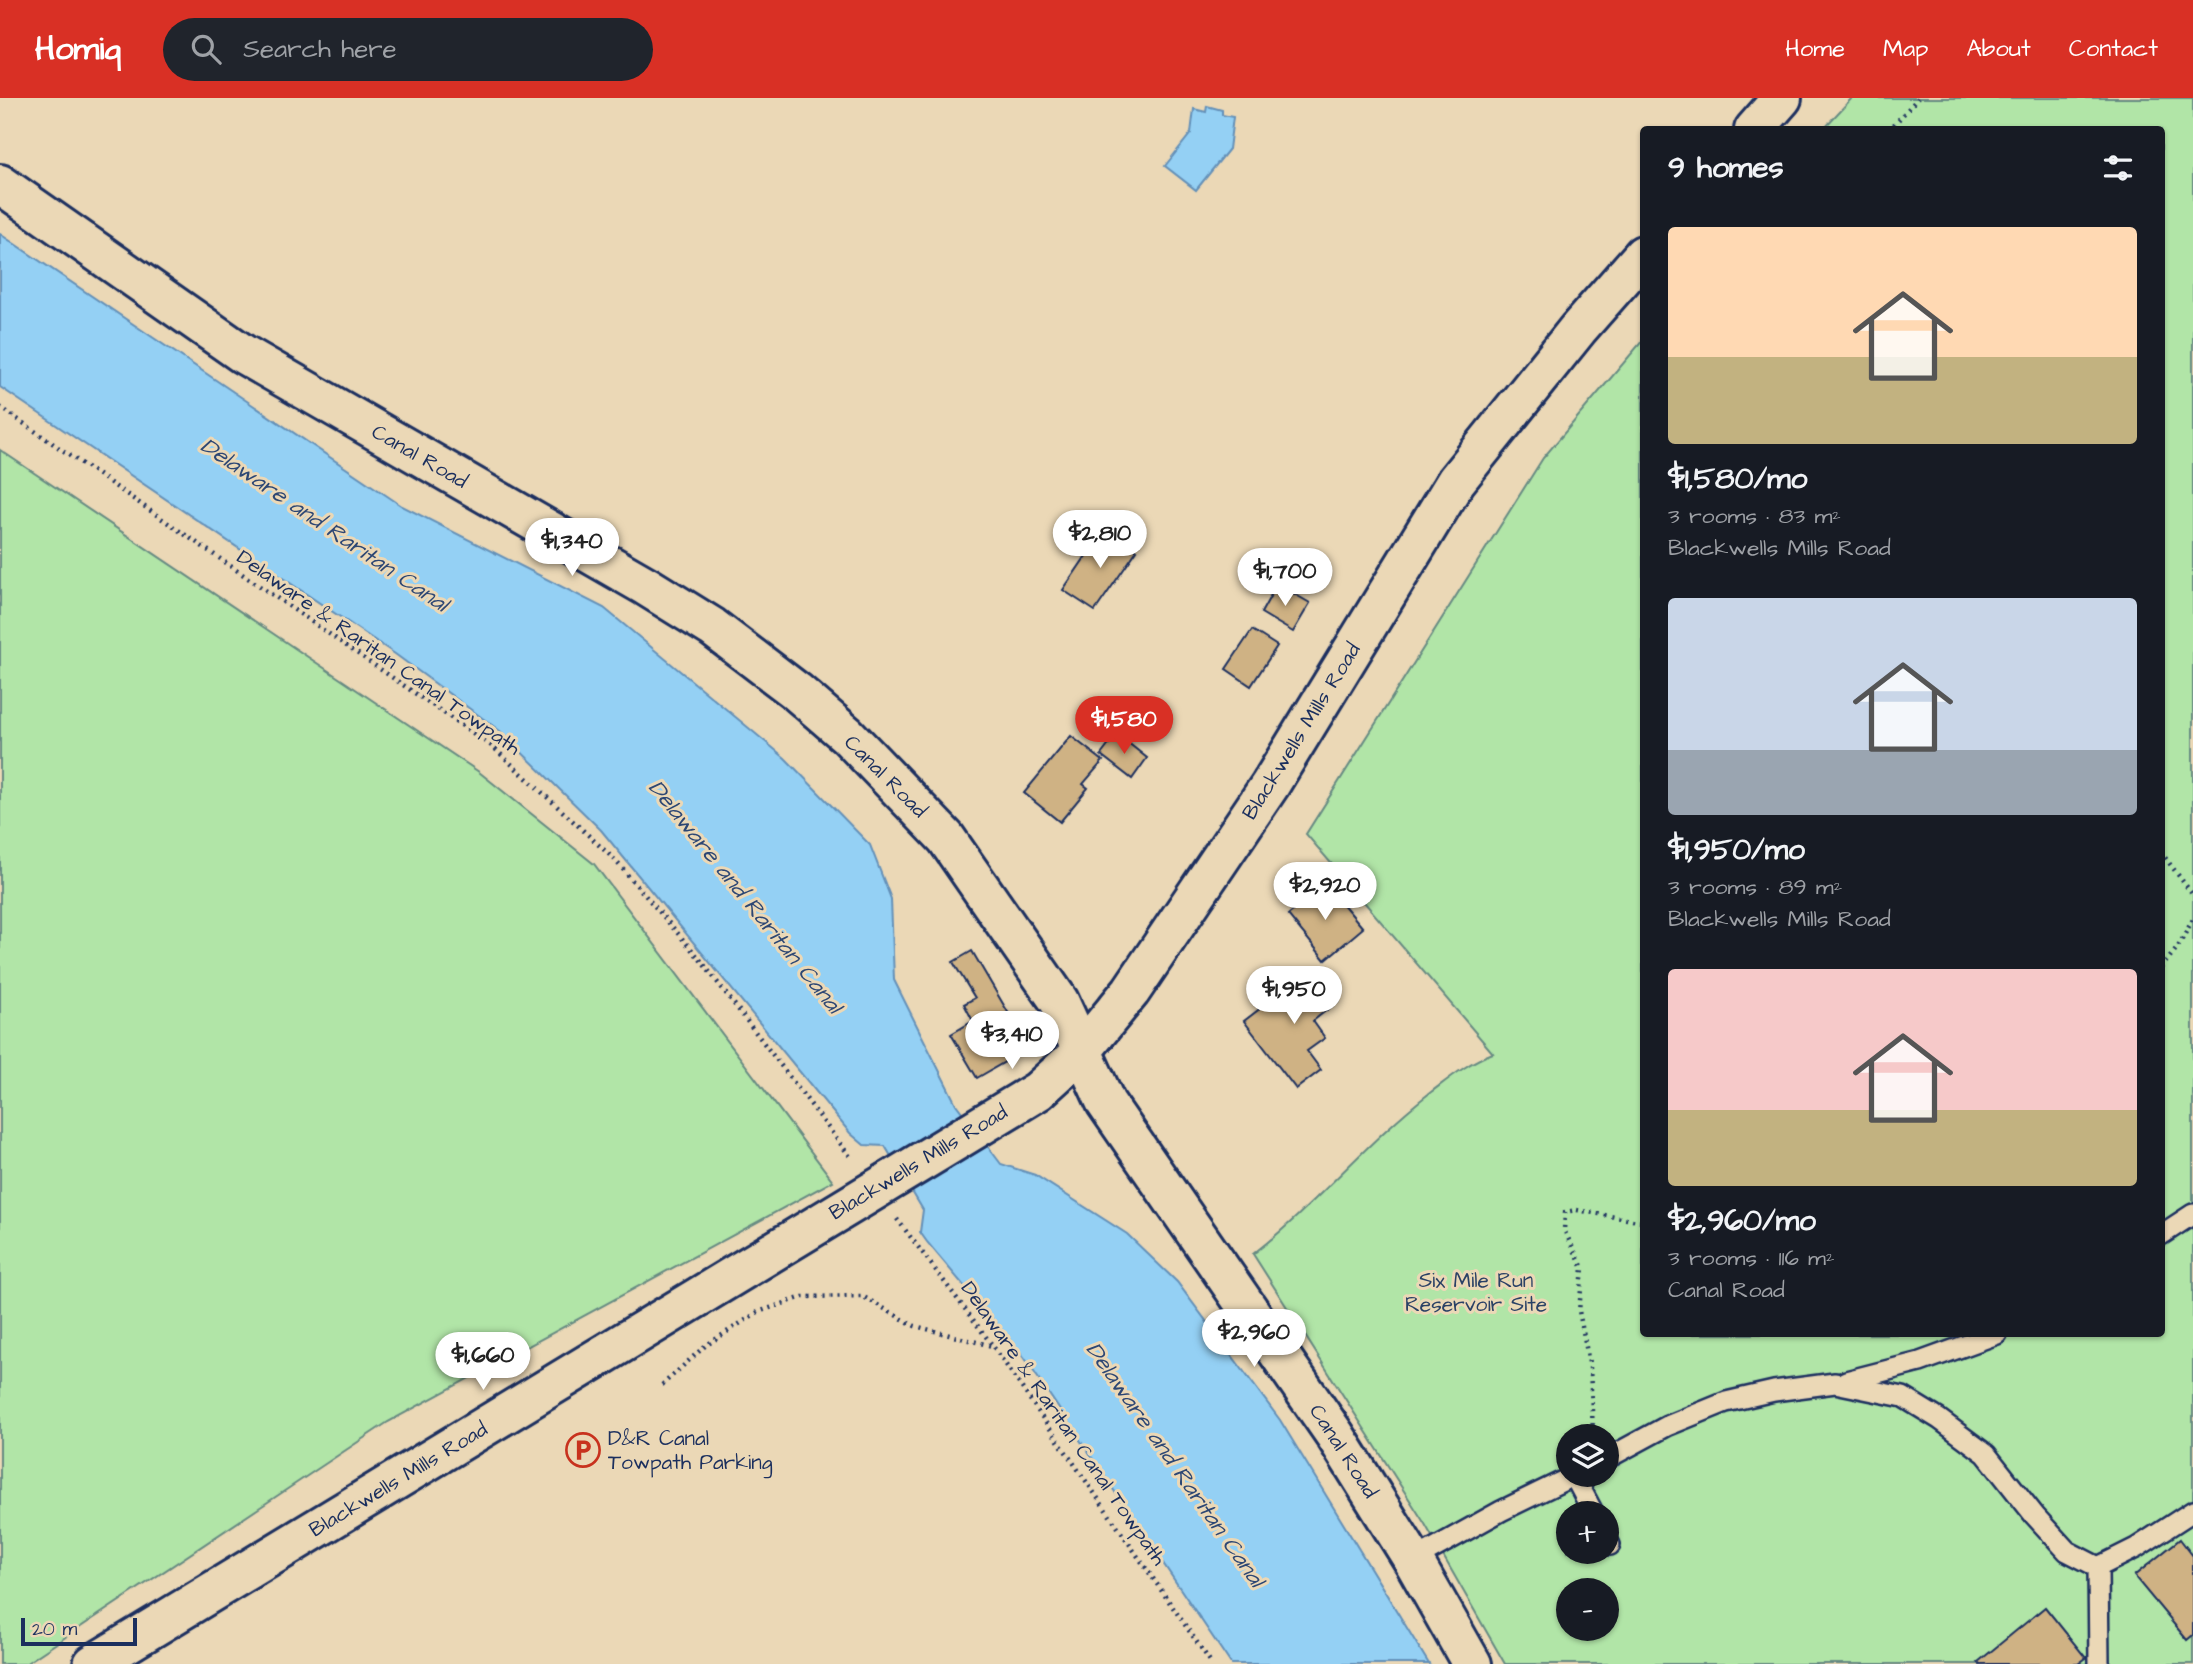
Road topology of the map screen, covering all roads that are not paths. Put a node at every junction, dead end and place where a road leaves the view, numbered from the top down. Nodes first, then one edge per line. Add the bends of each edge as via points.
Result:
1 (1782, 98) edge
2 (1758, 126) edge
3 (0, 184) edge
4 (1640, 258) edge
5 (1082, 1052) junction
6 (2193, 1214) edge
7 (2165, 1232) edge
8 (1989, 1337) edge
9 (1835, 1383) junction
10 (1619, 1452) edge
11 (1556, 1484) edge
12 (2193, 1511) edge
13 (1413, 1560) junction
14 (2098, 1567) junction
15 (93, 1664) edge
16 (1472, 1664) edge
17 (2099, 1664) edge

1 - 2 street
3 - 5 street, Canal Road via 243,354 646,586 712,627 796,691 847,735 946,838 1059,1001
4 - 5 street, Blackwells Mills Road via 1456,481 1270,785 1131,991
5 - 13 street, Canal Road via 1106,1103 1335,1435
5 - 15 street, Blackwells Mills Road via 1038,1091
6 - 7 lane
8 - 9 lane via 1920,1362
9 - 10 lane via 1726,1402
9 - 14 lane via 1903,1397 1939,1419 1986,1454 2067,1551
11 - 13 lane
12 - 14 lane
13 - 16 street, Canal Road
14 - 17 lane

